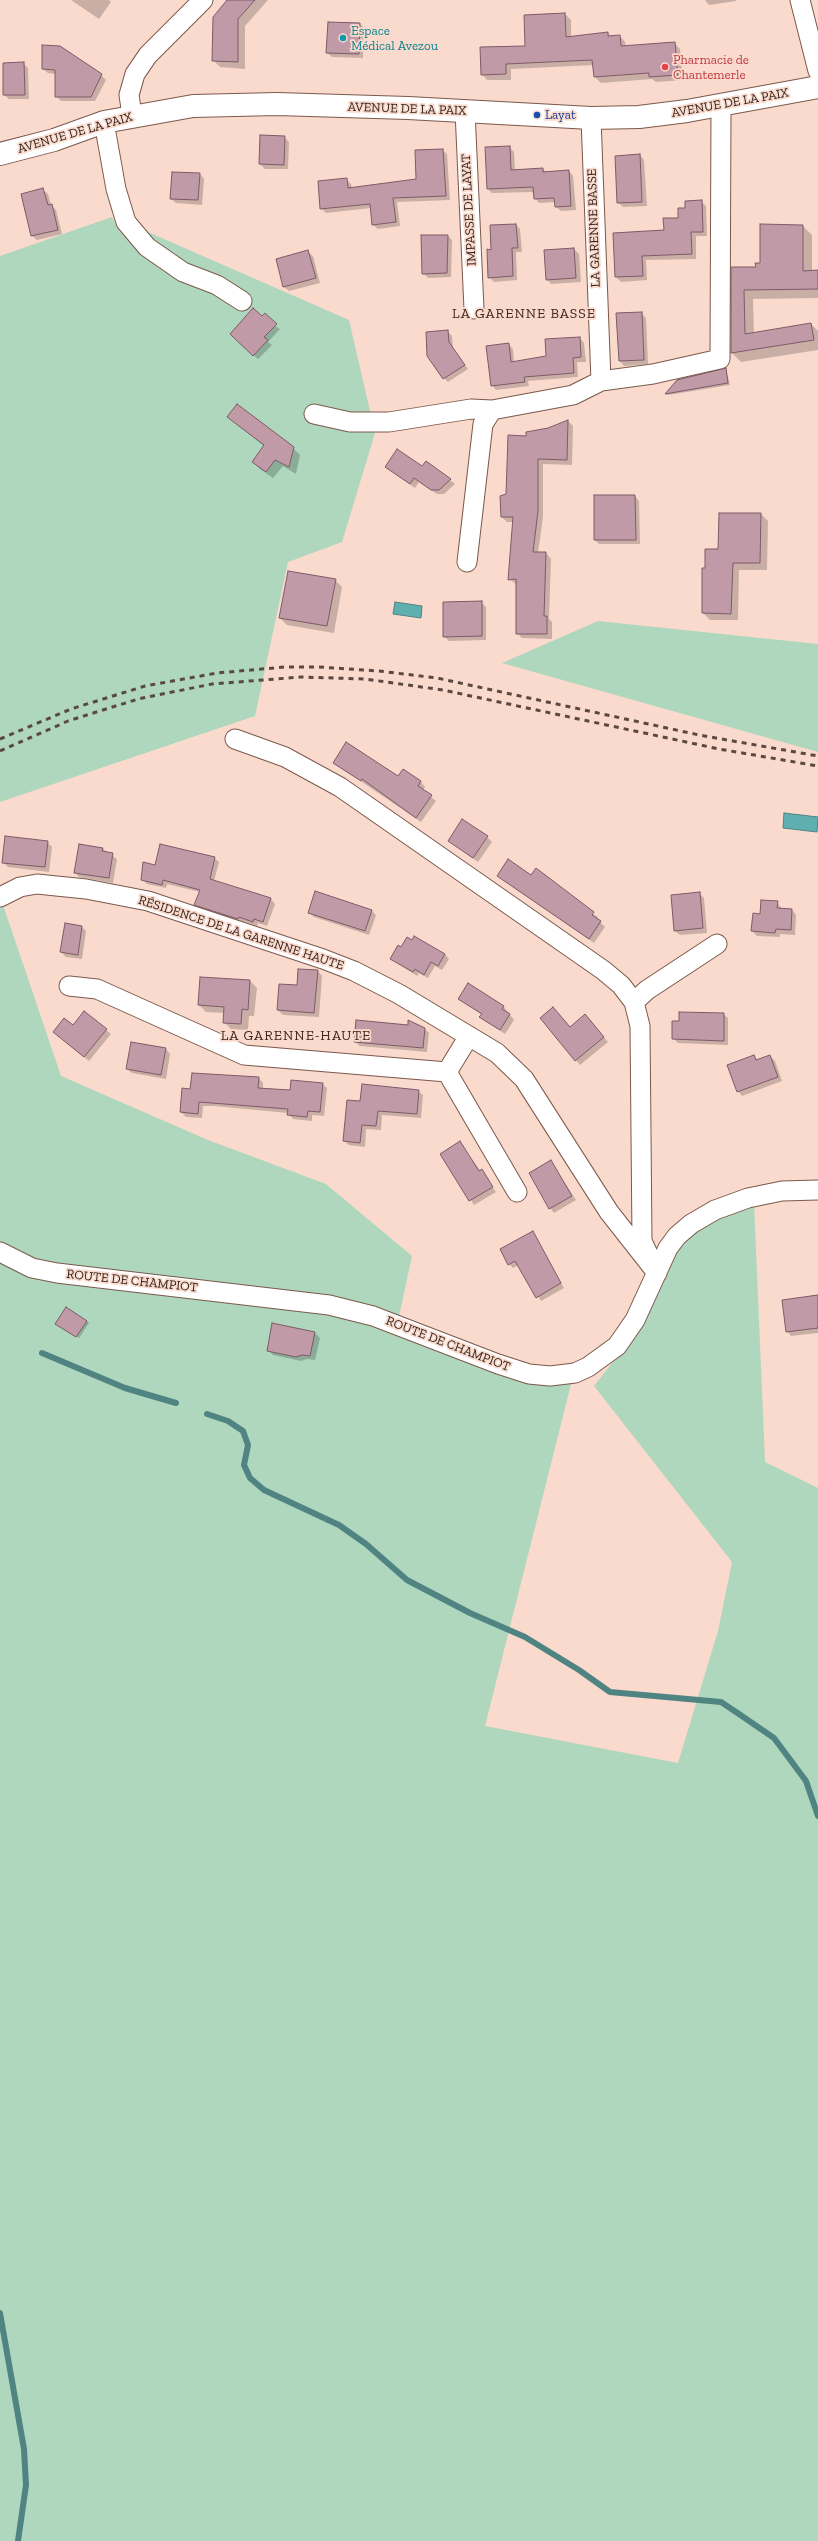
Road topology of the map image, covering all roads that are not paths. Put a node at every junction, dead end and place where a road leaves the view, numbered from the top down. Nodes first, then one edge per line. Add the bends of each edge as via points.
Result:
1 (203, 0) edge
2 (800, 0) edge
3 (818, 71) edge
4 (818, 86) edge
5 (721, 106) junction
6 (465, 111) junction
7 (132, 115) junction
8 (591, 118) junction
9 (104, 122) junction
10 (0, 154) edge
11 (242, 301) dead end
12 (474, 309) dead end
13 (601, 381) junction
14 (492, 410) junction
15 (314, 414) dead end
16 (467, 562) dead end
17 (235, 739) dead end
18 (0, 898) edge
19 (717, 944) dead end
20 (69, 986) dead end
21 (634, 1002) junction
22 (469, 1036) junction
23 (447, 1072) junction
24 (818, 1190) edge
25 (517, 1192) dead end
26 (0, 1252) edge
27 (658, 1273) junction

1 - 7 street via 148,55 135,74 129,95
2 - 3 street
4 - 5 main road, AVENUE DE LA PAIX
5 - 8 main road, AVENUE DE LA PAIX via 639,117
5 - 13 street via 720,359 653,374
6 - 7 main road, AVENUE DE LA PAIX via 235,104 194,106
6 - 8 main road, AVENUE DE LA PAIX
6 - 12 street, IMPASSE DE LAYAT
7 - 9 main road, AVENUE DE LA PAIX
8 - 13 street, LA GARENNE BASSE
9 - 10 main road, AVENUE DE LA PAIX via 54,140
9 - 11 street via 116,189 126,222 147,247 184,272 217,285
13 - 14 street via 573,396
14 - 15 street via 471,409 389,422 350,422
14 - 16 street via 483,424
17 - 21 street via 285,756 340,787 603,970 621,985
18 - 22 street, RÉSIDENCE DE LA GARENNE HAUTE via 20,888 37,884 80,888 148,901 354,971
19 - 21 street via 647,990
20 - 23 street via 97,989 244,1055
21 - 27 street via 640,1026 641,1053 642,1241
22 - 23 street
22 - 27 street, RÉSIDENCE DE LA GARENNE HAUTE via 497,1053 524,1078 609,1212
23 - 25 street
24 - 27 street, ROUTE DE CHAMPIOT via 782,1191 748,1198 715,1210 677,1236 668,1248
26 - 27 street, ROUTE DE CHAMPIOT via 32,1268 57,1273 329,1304 373,1316 498,1364 529,1374 550,1376 580,1371 612,1351 635,1320

